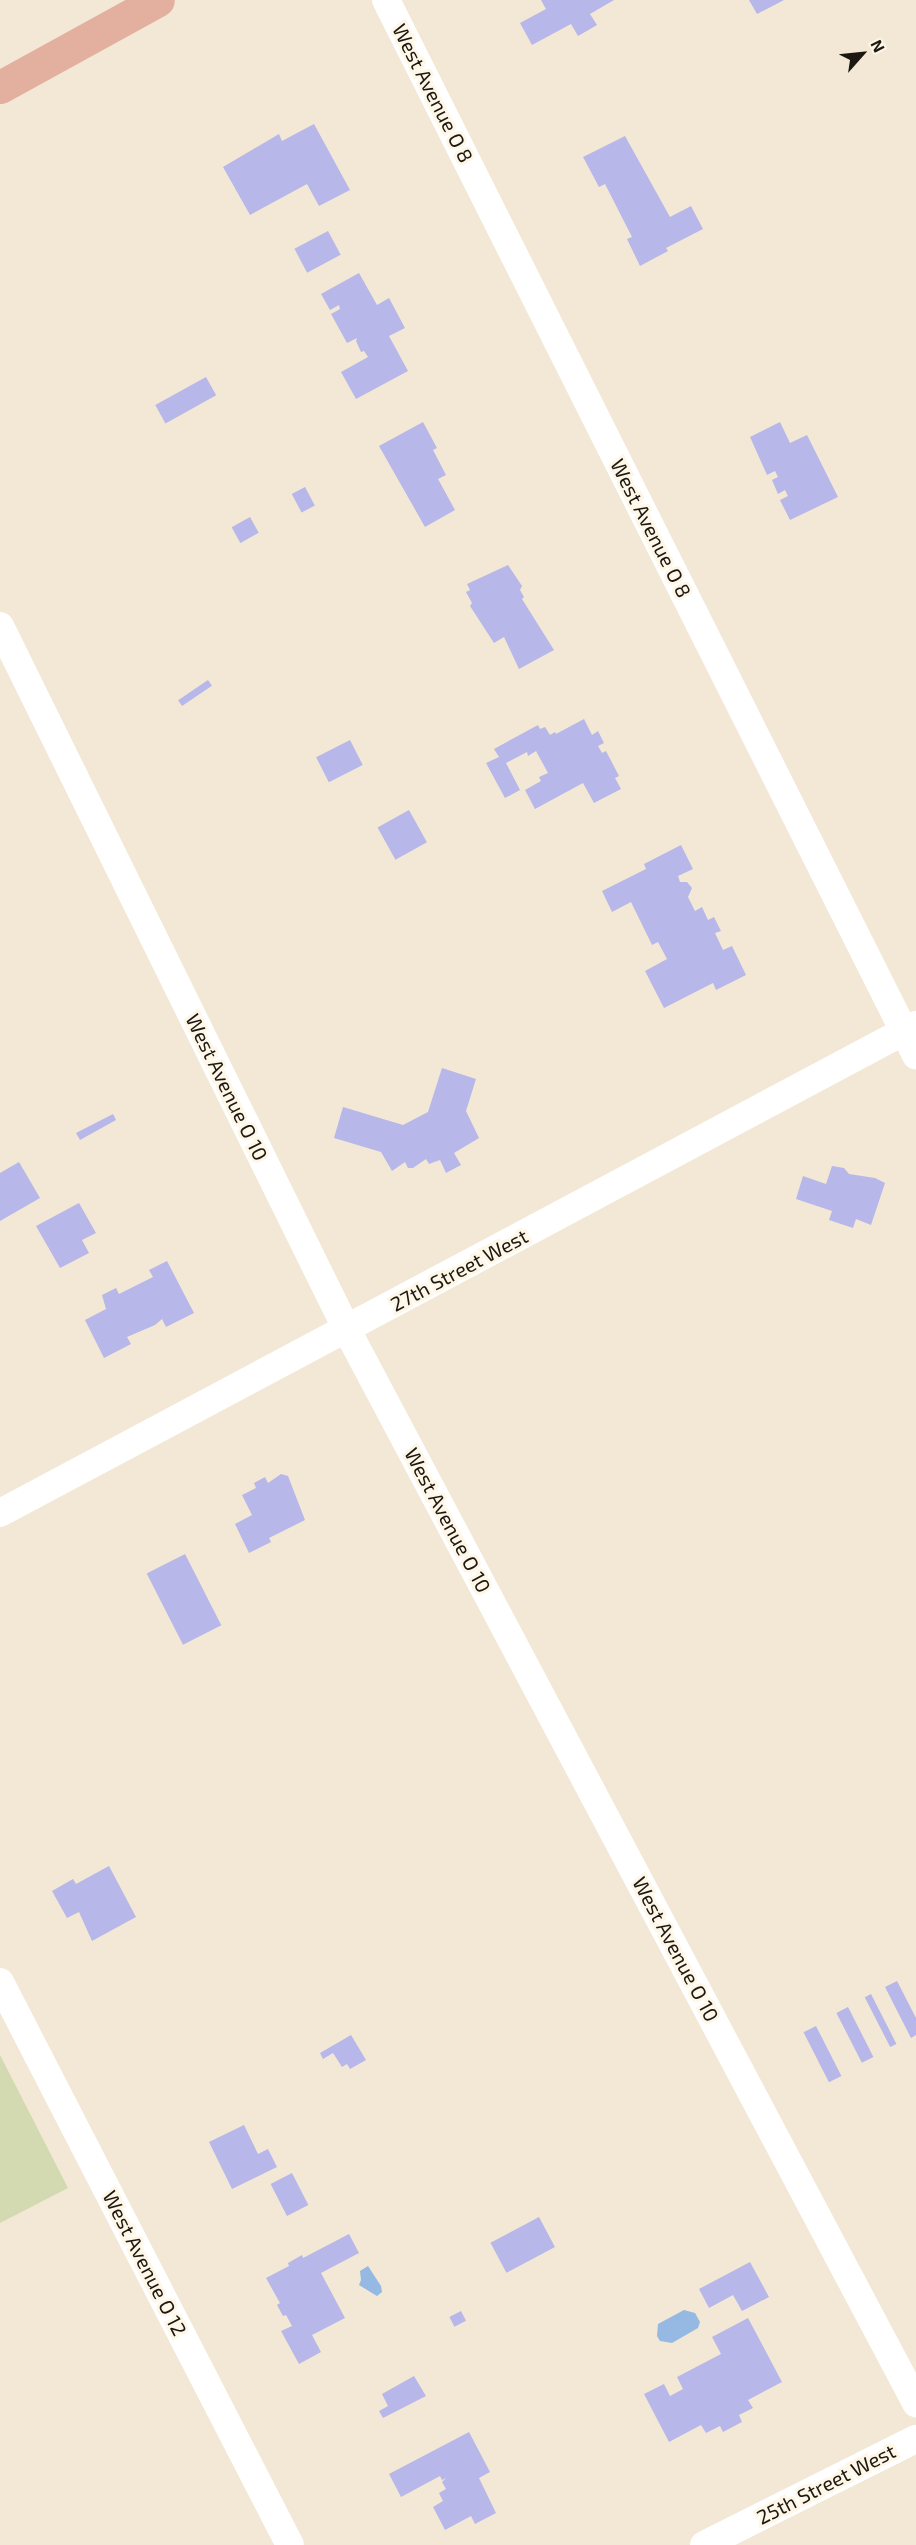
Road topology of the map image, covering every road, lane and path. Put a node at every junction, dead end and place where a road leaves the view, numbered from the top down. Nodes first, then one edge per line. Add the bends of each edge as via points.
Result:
1 (158, 0) edge
2 (386, 0) edge
3 (0, 87) edge
4 (0, 626) edge
5 (912, 1037) edge
6 (347, 1330) junction
7 (0, 1513) edge
8 (0, 1982) edge
9 (916, 2403) edge
10 (916, 2439) edge
11 (290, 2545) edge
12 (704, 2545) edge

1 - 3 main road
2 - 5 street, West Avenue O 8
4 - 6 street, West Avenue O 10
5 - 6 street, 27th Street West
6 - 7 street, 27th Street West
6 - 9 street, West Avenue O 10
8 - 11 street, West Avenue O 12
10 - 12 street, 25th Street West

